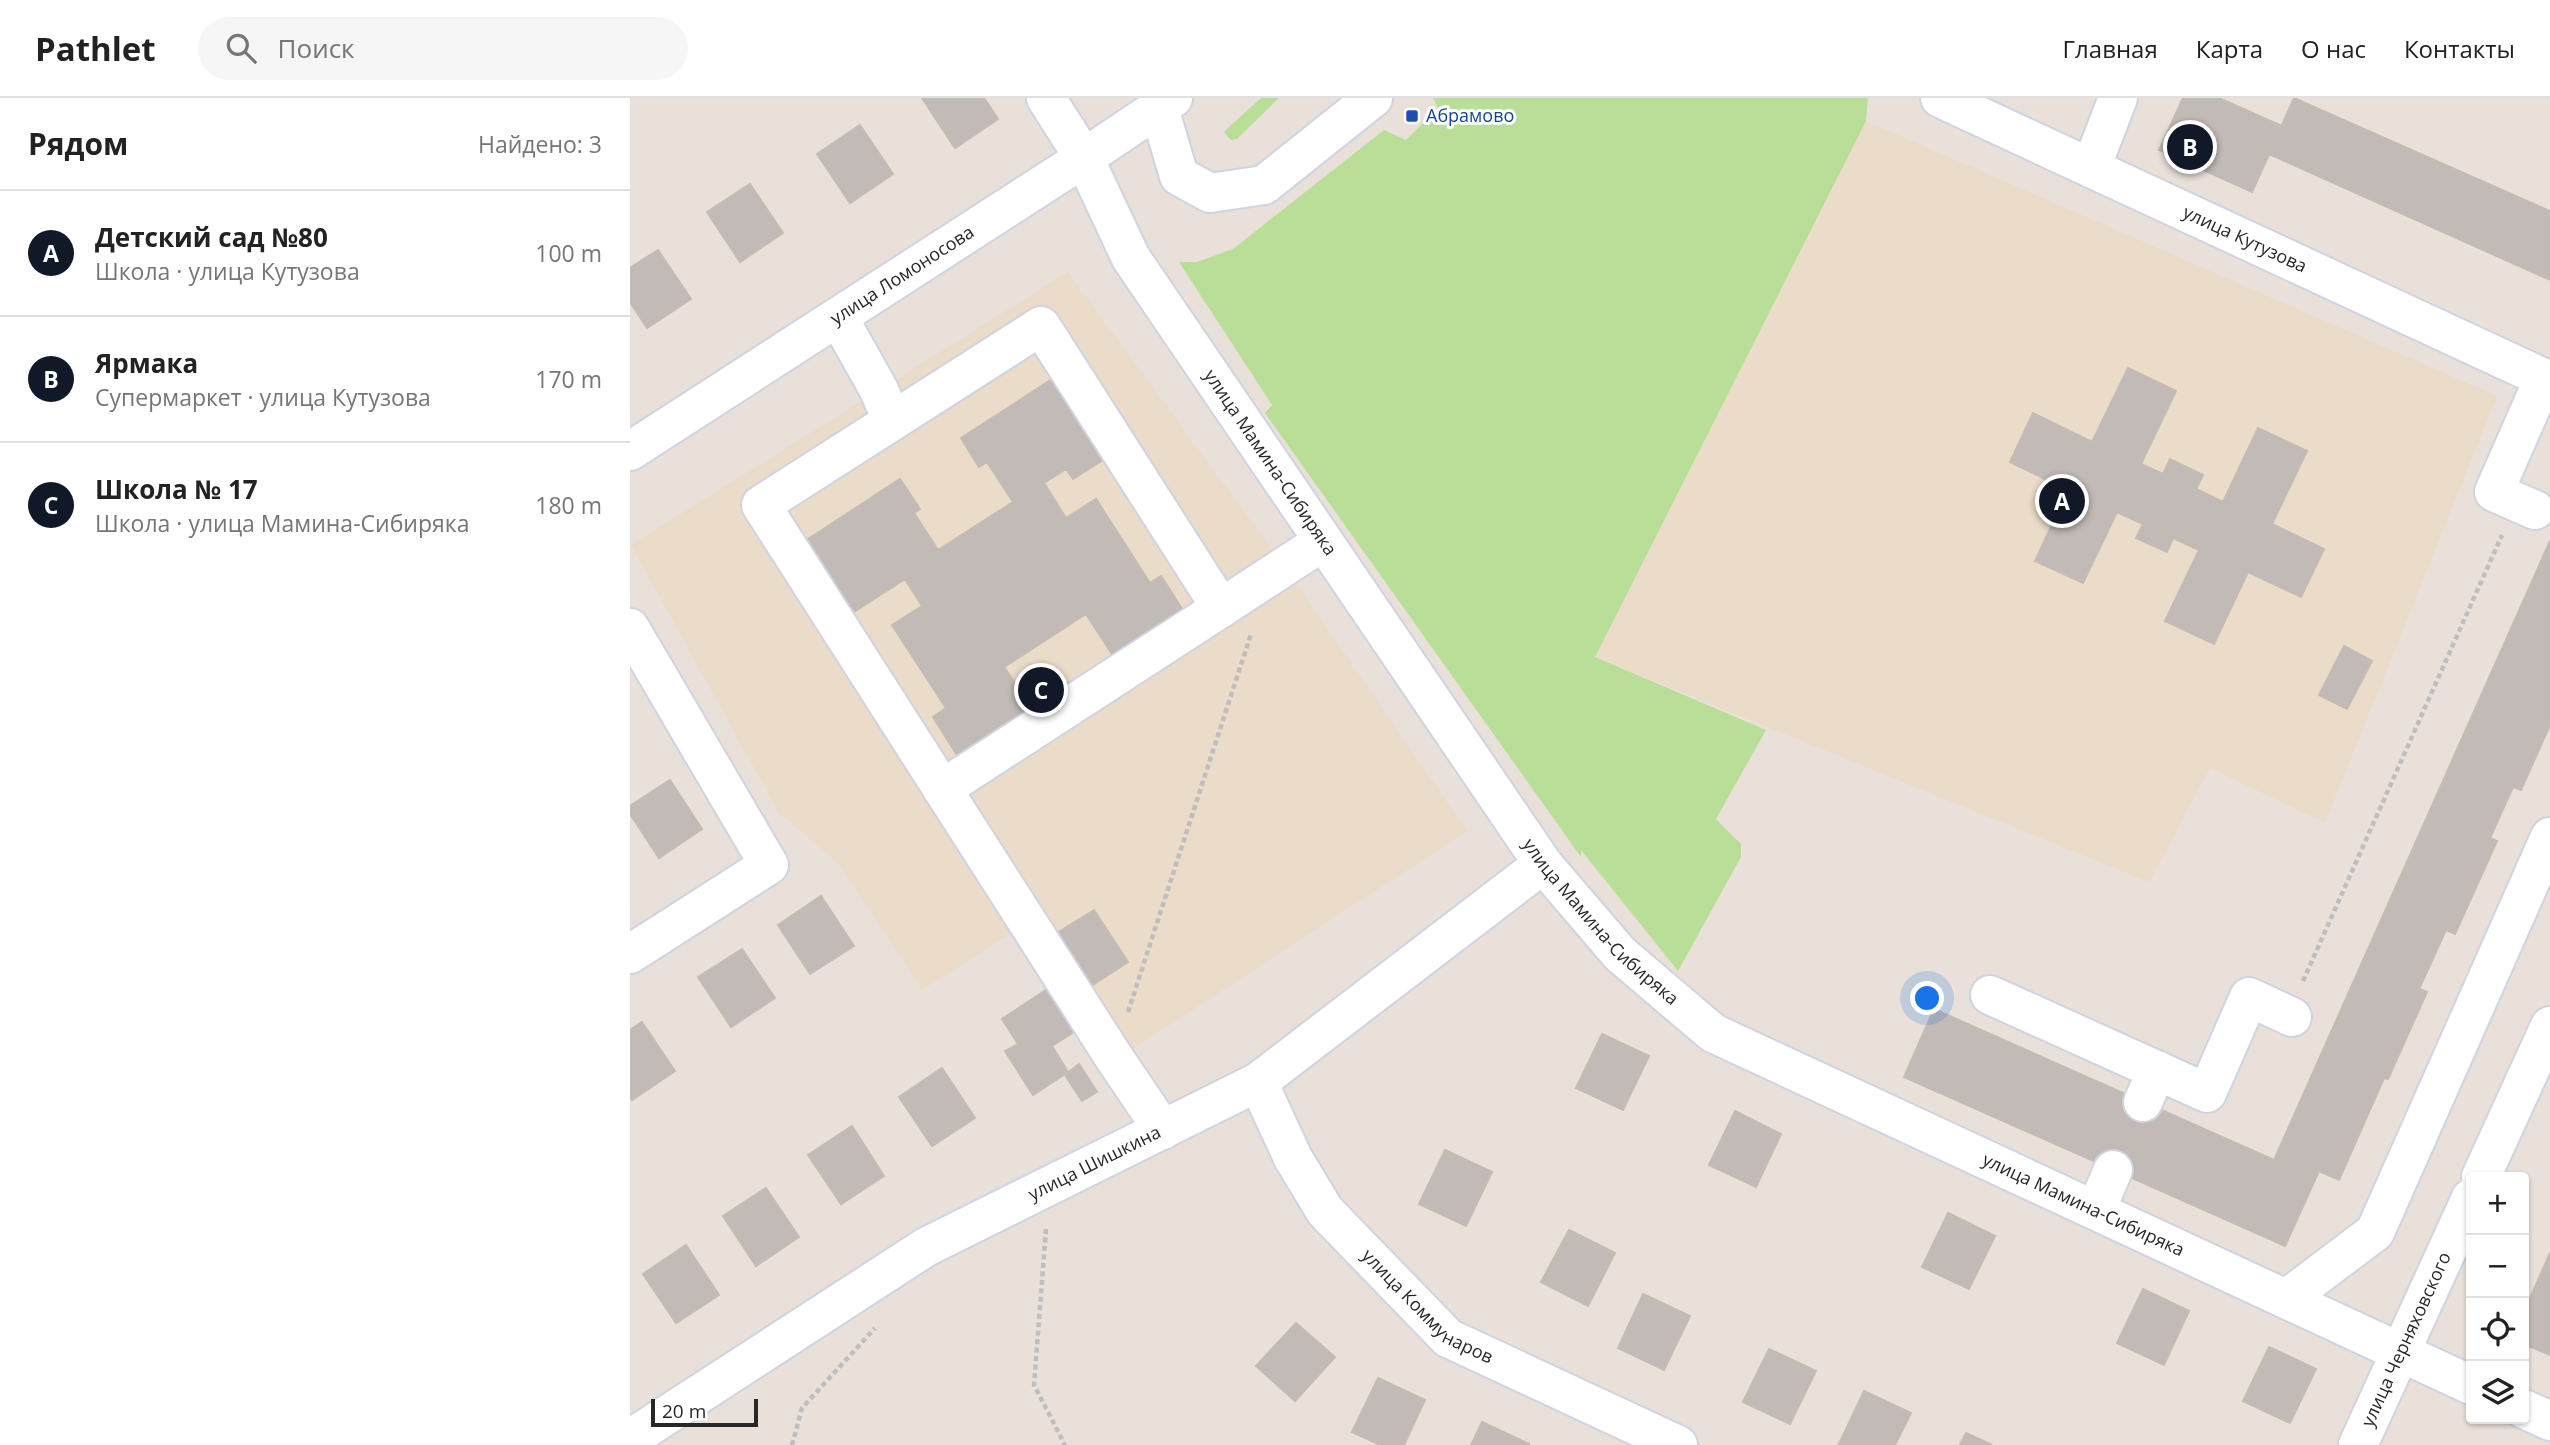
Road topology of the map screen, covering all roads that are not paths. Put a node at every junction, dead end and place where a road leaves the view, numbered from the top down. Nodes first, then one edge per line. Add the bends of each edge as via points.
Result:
1 (1046, 98) edge
2 (1373, 98) edge
3 (1940, 98) edge
4 (2118, 98) edge
5 (1164, 101) edge
6 (1084, 158) junction
7 (2091, 168) junction
8 (838, 317) junction
9 (2547, 379) edge
10 (892, 421) junction
11 (630, 451) edge
12 (2526, 506) road end
13 (1322, 542) junction
14 (1221, 608) junction
15 (630, 628) edge
16 (942, 789) junction
17 (2550, 837) edge
18 (1543, 864) junction
19 (630, 954) edge
20 (1990, 995) dead end
21 (2290, 1016) road end
22 (2550, 1026) edge
23 (1258, 1082) junction
24 (1163, 1130) junction
25 (2113, 1170) tunnel mouth
26 (2483, 1172) edge
27 (2466, 1209) edge
28 (2096, 1210) junction
29 (2286, 1299) junction
30 (2400, 1352) junction
31 (2466, 1383) edge
32 (2529, 1411) edge
33 (2550, 1421) edge
34 (630, 1439) edge
35 (1678, 1445) edge
36 (2358, 1445) edge

1 - 6 street, улица Мамина-Сибиряка
2 - 5 street via 1264,185 1210,193 1179,176
3 - 7 street, улица Кутузова
4 - 7 street
5 - 6 street, улица Ломоносова
6 - 8 street, улица Ломоносова
6 - 13 street, улица Мамина-Сибиряка via 1130,258
7 - 9 street, улица Кутузова
8 - 10 street
8 - 11 street, улица Ломоносова
9 - 12 street via 2494,492
10 - 14 street via 1041,326
10 - 16 street via 761,505
13 - 14 street
13 - 18 street, улица Мамина-Сибиряка
14 - 16 street
15 - 19 street via 769,865
16 - 24 street
17 - 29 street via 2375,1232
18 - 23 street, улица Шишкина
18 - 28 street, улица Мамина-Сибиряка via 1620,954 1713,1033
20 - 21 street via 2150,1086 2207,1093 2249,997
22 - 26 street
23 - 24 street, улица Шишкина
23 - 35 street, улица Коммунаров via 1293,1158 1325,1211 1448,1338
24 - 34 street, улица Шишкина via 926,1247
25 - 28 street
27 - 30 street, улица Черняховского
28 - 29 street, улица Мамина-Сибиряка
29 - 30 street, улица Мамина-Сибиряка
30 - 31 street, улица Мамина-Сибиряка
30 - 36 street, улица Черняховского
32 - 33 street

